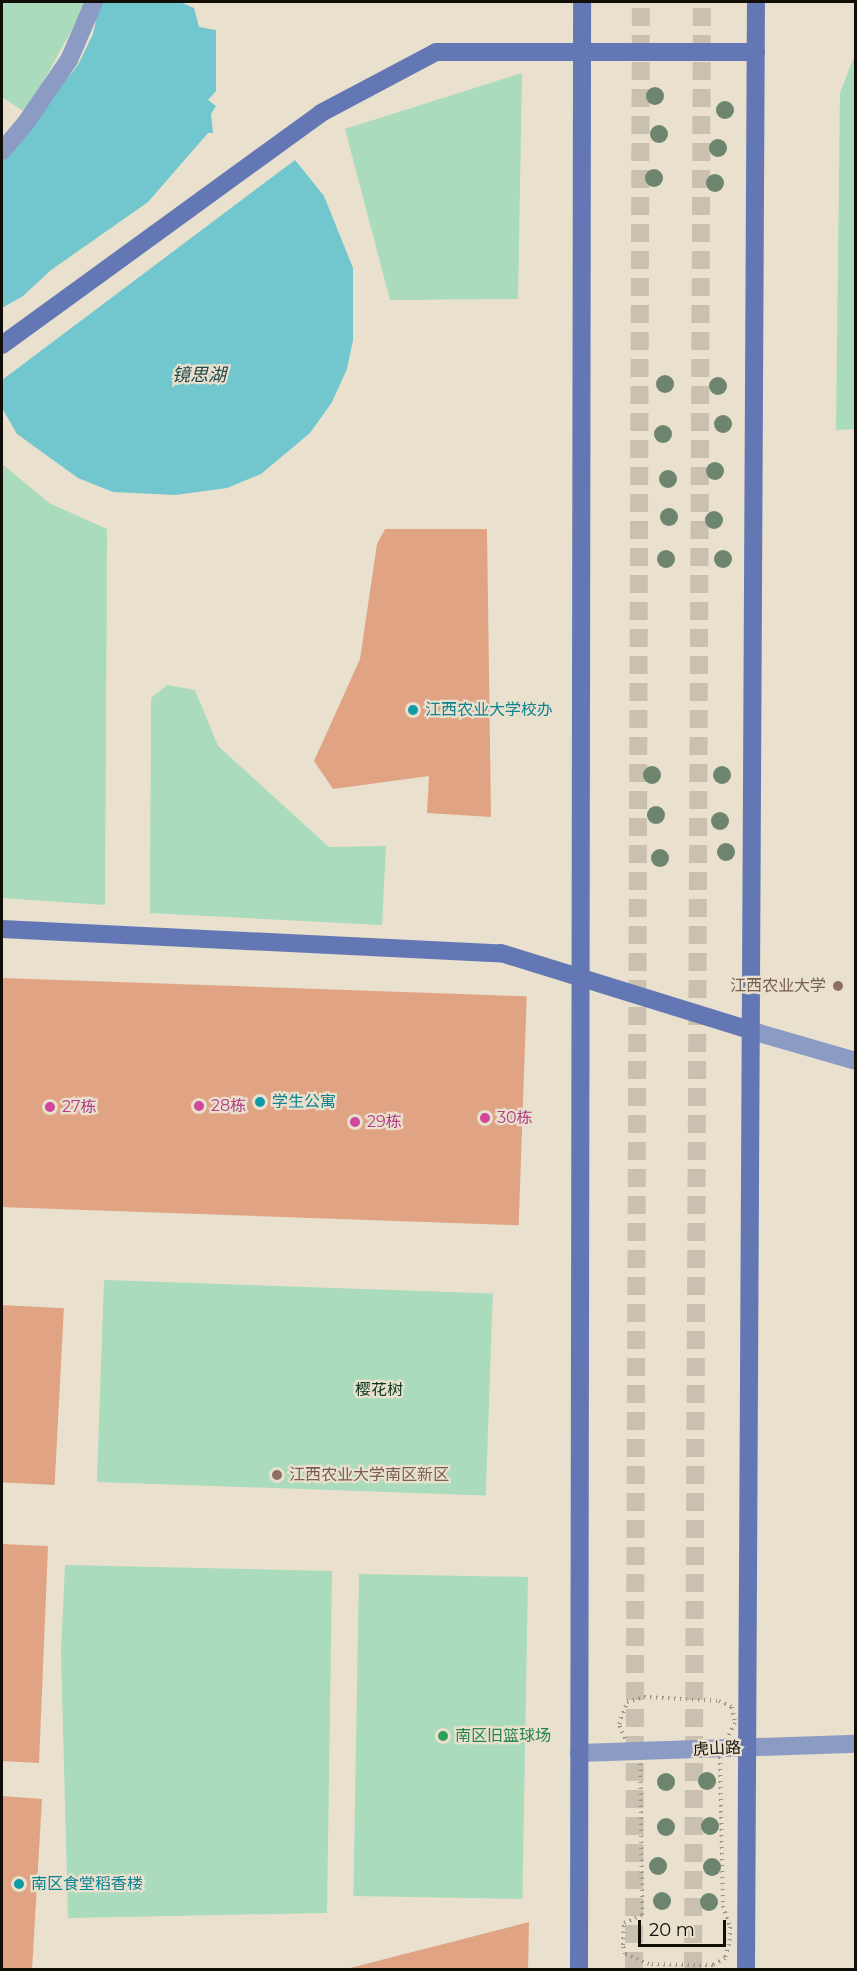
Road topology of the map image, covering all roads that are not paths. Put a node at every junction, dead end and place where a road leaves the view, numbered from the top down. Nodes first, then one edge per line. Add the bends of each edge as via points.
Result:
1 (94, 2) edge
2 (582, 2) edge
3 (756, 2) edge
4 (581, 50) junction
5 (756, 52) junction
6 (2, 151) edge
7 (2, 345) edge
8 (2, 929) edge
9 (580, 980) junction
10 (750, 1030) junction
11 (855, 1061) edge
12 (855, 1744) edge
13 (747, 1748) junction
14 (579, 1753) junction
15 (579, 1970) edge
16 (746, 1970) edge

1 - 6 lane via 69,60 26,124
2 - 4 main road
3 - 5 main road
4 - 5 main road
4 - 7 main road via 436,52 321,113
4 - 9 main road
5 - 10 main road
8 - 9 main road via 501,953
9 - 10 main road
9 - 14 main road
10 - 11 lane
10 - 13 main road
12 - 13 lane, 虎山路
13 - 14 lane, 虎山路
13 - 16 main road
14 - 15 main road

